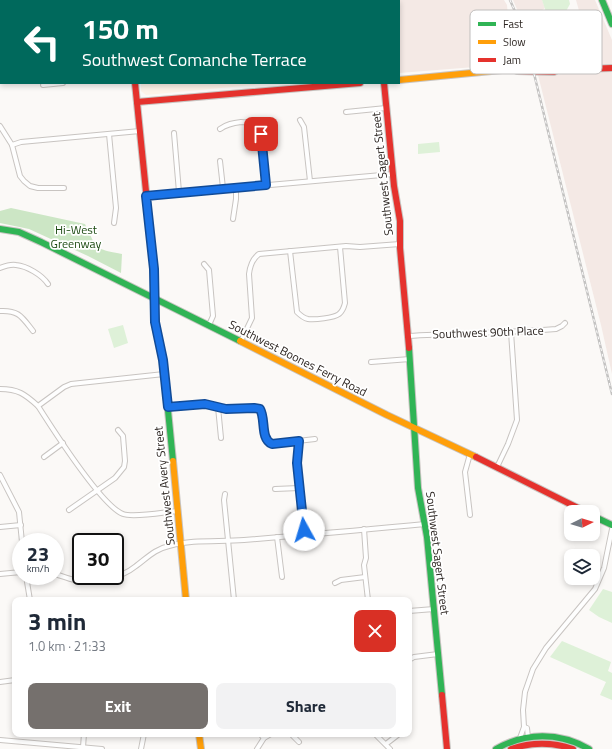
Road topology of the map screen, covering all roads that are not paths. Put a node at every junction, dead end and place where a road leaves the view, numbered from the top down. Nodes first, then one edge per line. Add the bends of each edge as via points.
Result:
1 (602, 0) edge
2 (612, 24) edge
3 (602, 68) edge
4 (612, 68) edge
5 (470, 73) edge
6 (400, 80) edge
7 (53, 84) edge
8 (135, 84) edge
9 (348, 84) edge
10 (384, 84) edge
11 (43, 85) dead end
12 (137, 102) junction
13 (386, 108) junction
14 (346, 112) dead end
15 (300, 120) dead end
16 (0, 126) edge
17 (220, 129) dead end
18 (140, 131) junction
19 (174, 133) dead end
20 (109, 134) junction
21 (12, 145) junction
22 (220, 161) dead end
23 (392, 174) junction
24 (310, 181) junction
25 (266, 185) junction
26 (236, 187) junction
27 (64, 188) dead end
28 (223, 188) junction
29 (179, 192) junction
30 (146, 196) junction
31 (233, 219) dead end
32 (114, 223) dead end
33 (0, 229) edge
34 (400, 244) junction
35 (340, 247) junction
36 (290, 251) junction
37 (204, 264) dead end
38 (0, 268) edge
39 (48, 284) dead end
40 (154, 298) junction
41 (0, 311) edge
42 (565, 323) dead end
43 (209, 326) junction
44 (33, 331) dead end
45 (511, 332) junction
46 (408, 336) junction
47 (241, 342) junction
48 (410, 359) junction
49 (371, 362) dead end
50 (164, 374) junction
51 (0, 389) edge
52 (38, 406) junction
53 (168, 407) junction
54 (218, 407) junction
55 (414, 428) junction
56 (118, 430) dead end
57 (220, 438) dead end
58 (315, 439) dead end
59 (299, 441) junction
60 (62, 443) junction
61 (470, 454) junction
62 (44, 456) dead end
63 (497, 467) junction
64 (0, 475) edge
65 (299, 488) junction
66 (275, 489) dead end
67 (98, 490) junction
68 (226, 494) dead end
69 (572, 505) edge
70 (69, 510) dead end
71 (178, 511) junction
72 (470, 515) dead end
73 (600, 519) edge
74 (425, 524) junction
75 (21, 525) junction
76 (612, 525) edge
77 (0, 527) edge
78 (364, 529) junction
79 (612, 529) edge
80 (21, 533) edge
81 (304, 535) junction
82 (277, 537) junction
83 (228, 541) junction
84 (181, 544) junction
85 (12, 573) edge
86 (0, 574) edge
87 (64, 577) edge
88 (282, 577) dead end
89 (366, 578) junction
90 (335, 583) dead end
91 (28, 585) edge
92 (30, 597) edge
93 (186, 597) edge
94 (234, 597) edge
95 (368, 597) edge
96 (434, 609) junction
97 (412, 611) edge
98 (438, 654) junction
99 (412, 658) edge
100 (12, 680) edge
101 (0, 682) edge
102 (524, 726) junction
103 (540, 736) junction
104 (84, 737) edge
105 (143, 737) edge
106 (199, 737) edge
107 (294, 737) edge
108 (378, 737) edge
109 (394, 737) edge
110 (528, 737) junction
111 (264, 738) edge
112 (520, 739) junction
113 (0, 740) edge
114 (299, 742) dead end
115 (537, 743) junction
116 (386, 744) junction
117 (83, 747) junction
118 (527, 747) edge
119 (102, 749) edge
120 (141, 749) edge
121 (201, 749) edge
122 (257, 749) edge
123 (390, 749) edge
124 (447, 749) edge
125 (496, 749) edge
126 (511, 749) edge
127 (532, 749) edge
128 (574, 749) edge
129 (588, 749) edge

1 - 2 main road
3 - 4 main road
5 - 6 main road
7 - 11 street
8 - 12 main road, Southwest Avery Street
9 - 12 main road
10 - 13 main road, Southwest Sagert Street
12 - 18 main road, Southwest Avery Street
13 - 14 street
13 - 23 main road, Southwest Sagert Street
15 - 24 street via 304,127
16 - 21 street
17 - 25 street via 229,124 242,122 253,125 259,131 262,138
18 - 20 street
18 - 30 main road, Southwest Avery Street
19 - 29 street
20 - 21 street
20 - 32 street via 116,208
21 - 27 street via 20,176 30,186
22 - 28 street
23 - 24 street
23 - 34 main road, Southwest Sagert Street via 400,216
24 - 25 street
25 - 26 street
26 - 28 street
26 - 31 street
28 - 29 street
29 - 30 street
30 - 40 main road, Southwest Avery Street via 154,269
33 - 40 main road, Southwest Boones Ferry Road via 32,237
34 - 35 street
34 - 46 main road, Southwest Sagert Street
35 - 36 street
35 - 36 street via 345,303 343,310 332,317 308,319 297,312
36 - 47 street via 259,254 252,261 249,274 252,318
37 - 43 street via 209,270 212,319
38 - 39 street via 14,264 21,266 44,278
40 - 43 main road, Southwest Boones Ferry Road
40 - 50 main road, Southwest Avery Street via 155,322
41 - 44 street via 20,314
42 - 45 street, Southwest 90th Place via 556,329
43 - 47 main road, Southwest Boones Ferry Road
45 - 46 street, Southwest 90th Place
45 - 63 street via 517,420
46 - 48 main road, Southwest Sagert Street
47 - 55 main road, Southwest Boones Ferry Road
48 - 49 street
48 - 55 main road, Southwest Sagert Street
50 - 52 street via 71,384
50 - 53 main road, Southwest Avery Street
51 - 52 street via 20,392
52 - 60 street
53 - 54 street via 200,404
53 - 71 main road, Southwest Avery Street
54 - 57 street
54 - 59 street via 260,409 268,442 272,444
55 - 61 main road, Southwest Boones Ferry Road
55 - 74 main road, Southwest Sagert Street via 419,494
56 - 67 street via 123,436 124,467 115,478
58 - 59 street
59 - 65 street
60 - 62 street
60 - 67 street
61 - 63 main road, Southwest Boones Ferry Road
61 - 72 street via 465,472
63 - 69 main road, Southwest Boones Ferry Road
64 - 75 street via 19,512
65 - 66 street
65 - 81 street
67 - 70 street
67 - 71 street via 109,505 124,514
68 - 83 street via 224,500
71 - 84 main road, Southwest Avery Street
73 - 76 main road
74 - 78 street
74 - 96 main road, Southwest Sagert Street
75 - 77 street
75 - 80 street
78 - 81 street
78 - 89 street
79 - 102 street via 604,568 595,589 546,648 533,669 525,692
81 - 82 street
82 - 83 street
82 - 88 street
83 - 84 street
83 - 94 street
84 - 87 street via 154,551 129,571 111,578 83,581
84 - 93 main road, Southwest Avery Street
85 - 86 street
89 - 90 street via 341,580
89 - 95 street
91 - 92 street
96 - 97 street
96 - 98 main road, Southwest Sagert Street
98 - 99 street
98 - 124 main road, Southwest Sagert Street
100 - 101 street
102 - 110 street
102 - 112 street
103 - 110 main road
103 - 118 main road via 528,742
103 - 129 main road via 566,739
104 - 117 street
105 - 120 street
106 - 121 main road
107 - 114 street
108 - 116 street
109 - 116 street
110 - 112 main road
111 - 122 street
112 - 125 main road
113 - 117 street
115 - 118 main road
115 - 127 main road
115 - 128 main road via 559,744
116 - 123 street
117 - 119 street
118 - 126 main road

